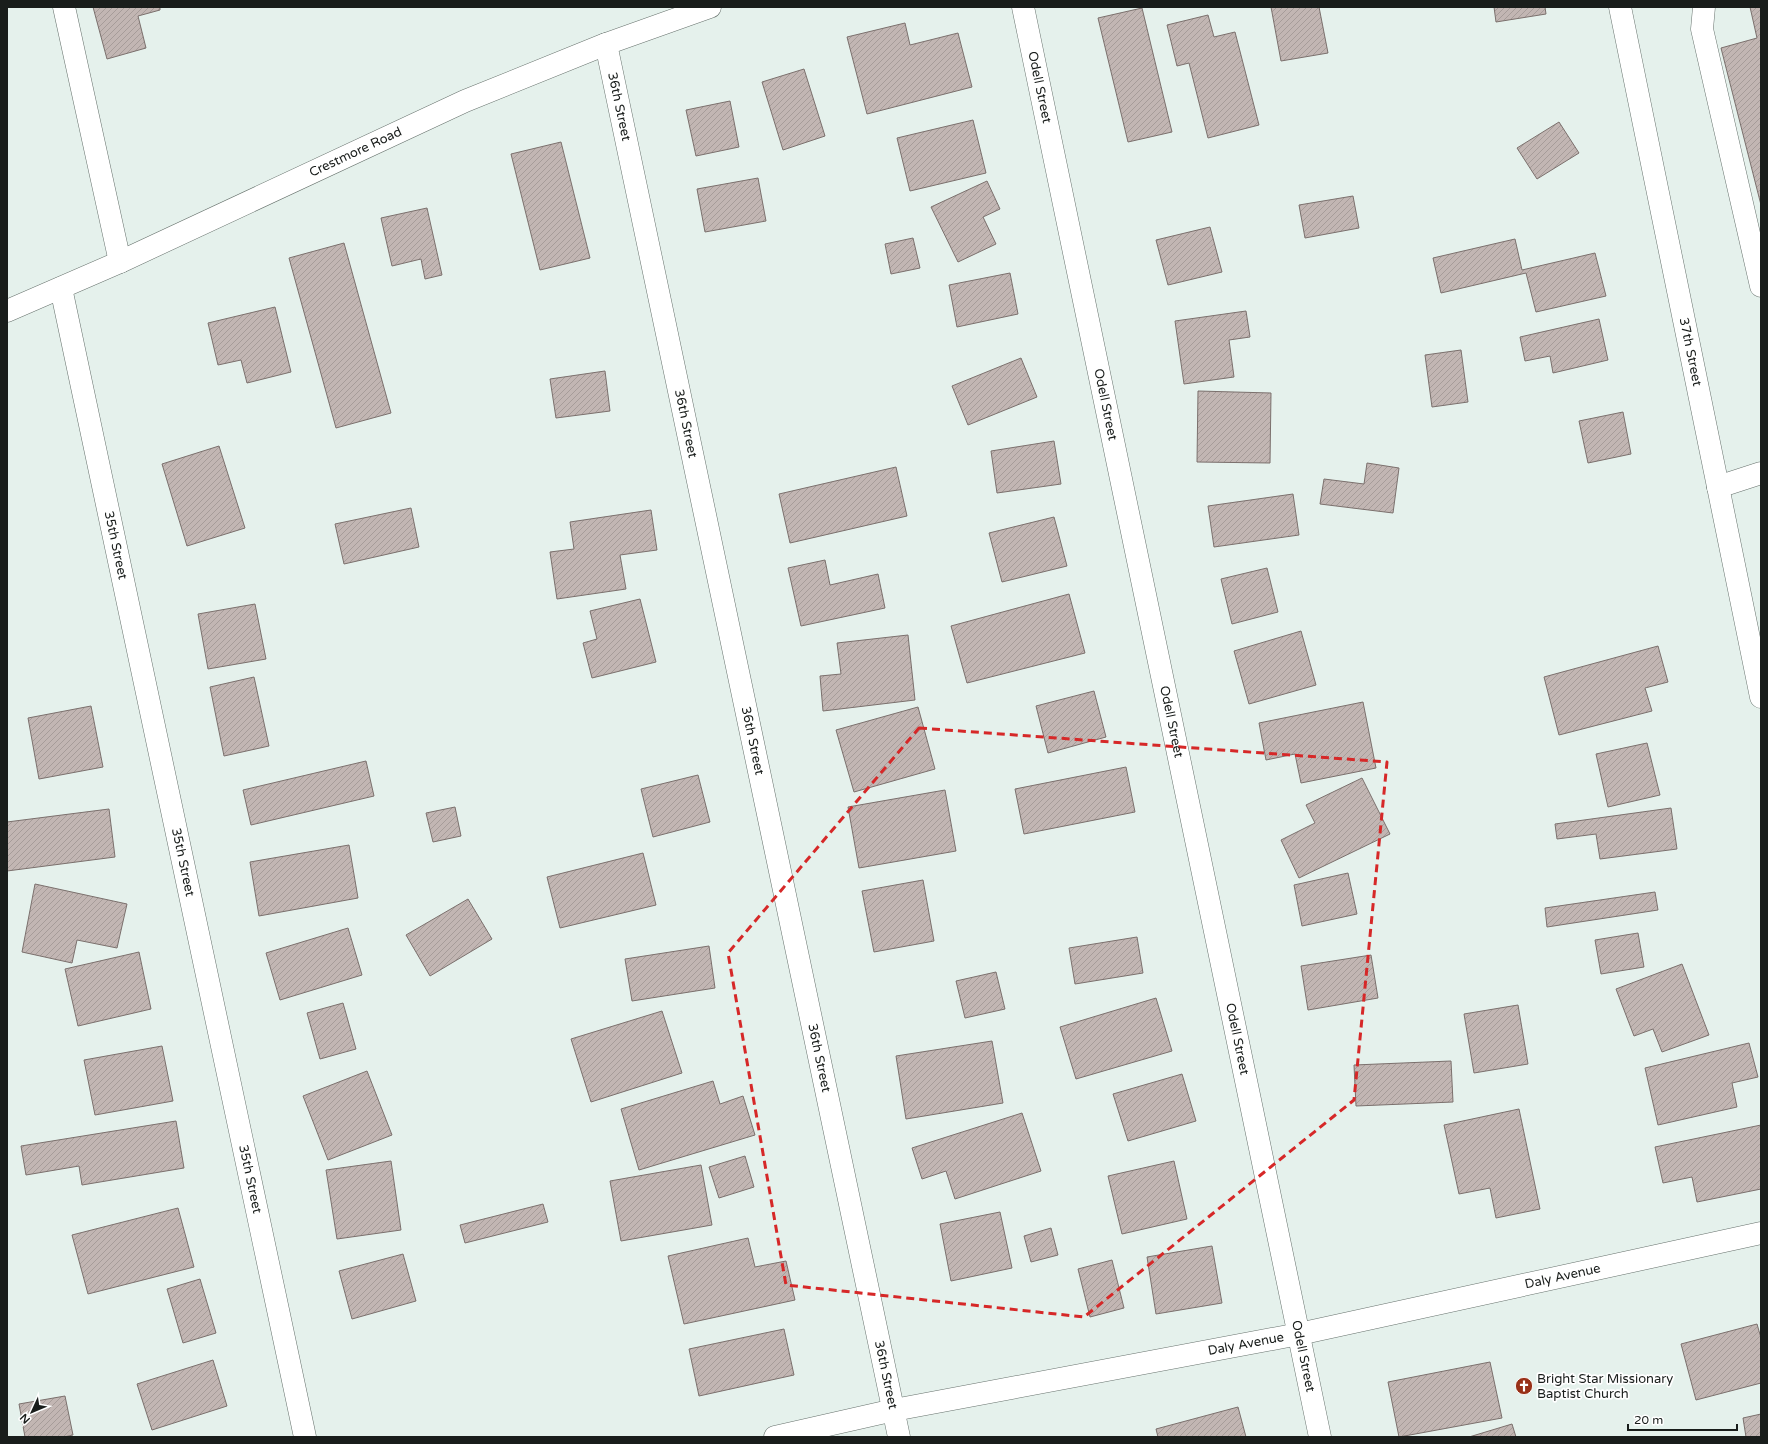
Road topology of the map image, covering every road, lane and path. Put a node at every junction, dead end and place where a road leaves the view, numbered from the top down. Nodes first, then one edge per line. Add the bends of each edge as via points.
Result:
1 (64, 7) edge
2 (710, 7) edge
3 (1023, 7) edge
4 (1620, 7) edge
5 (1704, 7) edge
6 (606, 44) junction
7 (120, 262) junction
8 (1761, 286) edge
9 (61, 288) junction
10 (7, 311) edge
11 (1761, 473) edge
12 (1718, 487) junction
13 (1761, 697) edge
14 (1761, 1233) edge
15 (1299, 1334) junction
16 (894, 1410) junction
17 (305, 1437) edge
18 (775, 1437) edge
19 (900, 1437) edge
20 (1320, 1437) edge

1 - 7 street
2 - 6 street, Crestmore Road
3 - 15 street, Odell Street
4 - 12 street, 37th Street
5 - 8 street via 1702,28
6 - 7 street, Crestmore Road via 465,101
6 - 16 street, 36th Street
7 - 9 street, Crestmore Road
9 - 10 street, Crestmore Road
9 - 17 street, 35th Street
11 - 12 street
12 - 13 street, 37th Street
14 - 15 street, Daly Avenue
15 - 16 street, Daly Avenue
15 - 20 street, Odell Street
16 - 18 street, Daly Avenue
16 - 19 street, 36th Street

